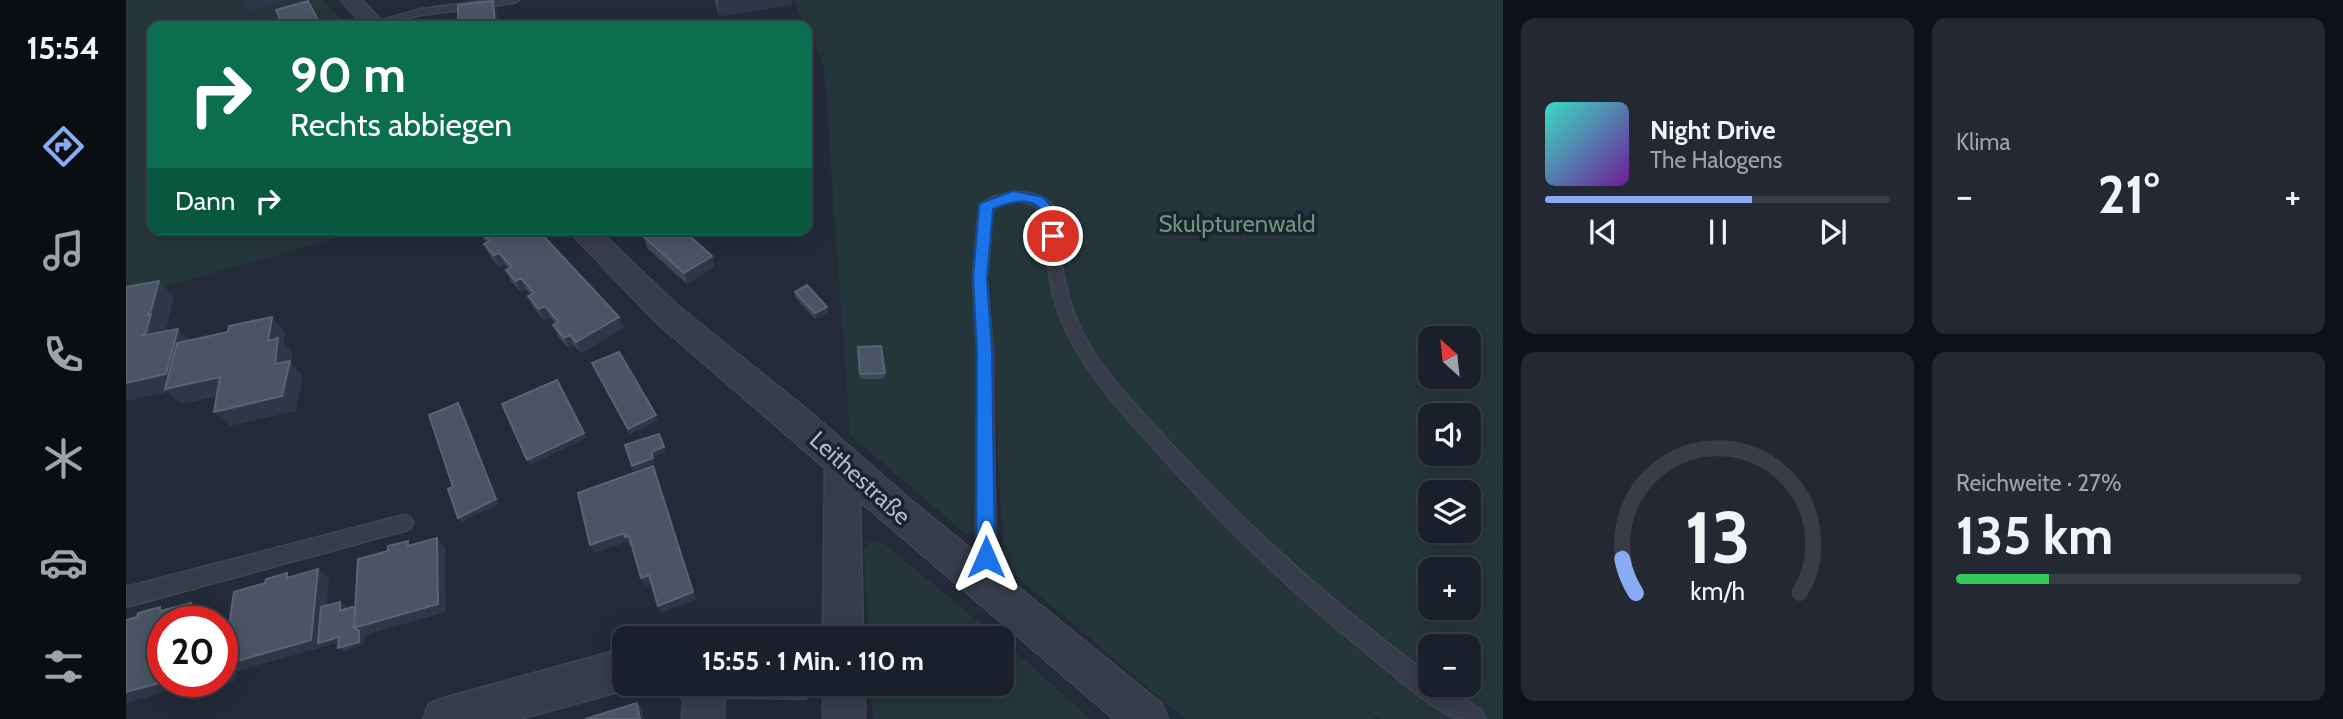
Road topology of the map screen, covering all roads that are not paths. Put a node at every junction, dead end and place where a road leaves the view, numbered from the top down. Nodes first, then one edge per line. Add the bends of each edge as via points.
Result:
1 (351, 0) edge
2 (513, 0) edge
3 (370, 21) edge
4 (388, 21) edge
5 (587, 235) edge
6 (842, 462) junction
7 (404, 523) dead end
8 (986, 584) junction
9 (126, 597) edge
10 (843, 626) edge
11 (612, 673) edge
12 (704, 696) edge
13 (844, 696) edge
14 (444, 719) edge
15 (702, 719) edge
16 (844, 719) edge
17 (1147, 719) edge
18 (1474, 719) edge

1 - 3 street
2 - 4 lane
5 - 6 street, Leithestraße via 667,314
6 - 8 street, Leithestraße
6 - 10 street
7 - 9 lane
8 - 17 street, Leithestraße
8 - 18 lane via 985,352 980,278 986,206 1013,196 1027,197 1048,207 1052,215 1054,277 1074,334 1126,406 1195,484 1270,556 1357,634
11 - 14 street
12 - 15 street
13 - 16 street

